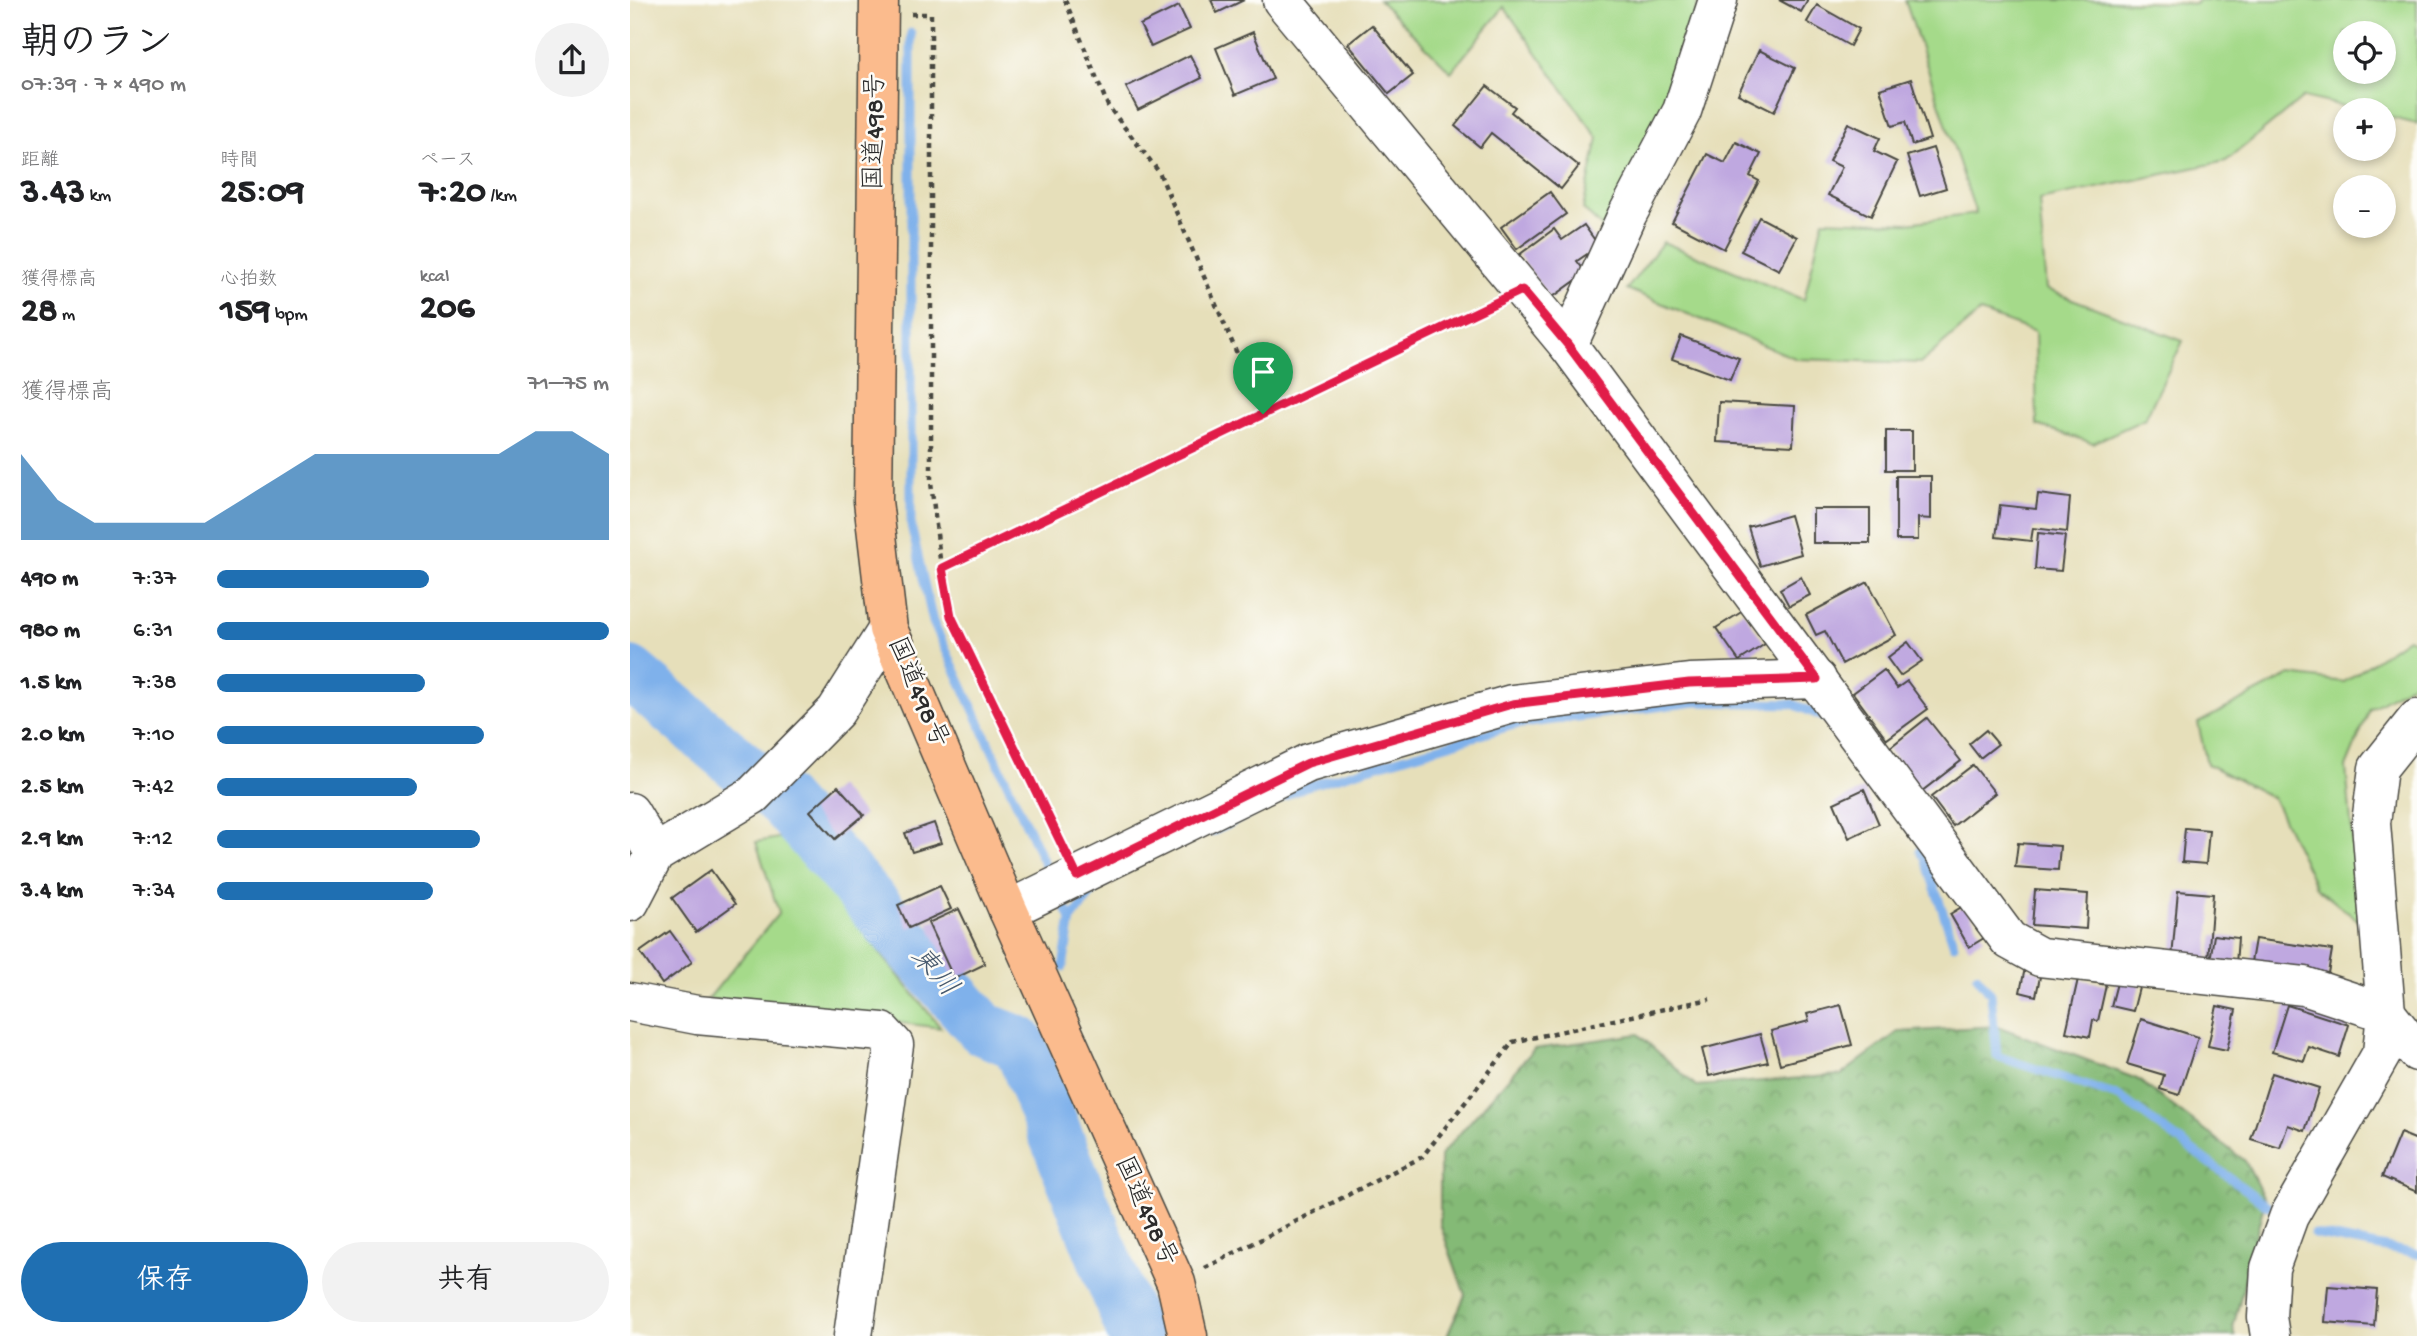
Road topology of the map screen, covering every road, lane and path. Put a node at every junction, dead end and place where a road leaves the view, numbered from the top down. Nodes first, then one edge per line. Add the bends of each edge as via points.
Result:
1 (1065, 0) edge
2 (1282, 0) edge
3 (1718, 0) edge
4 (879, 8) edge
5 (1522, 290) junction
6 (1568, 345) junction
7 (1263, 414) junction
8 (942, 568) junction
9 (888, 629) junction
10 (1817, 679) junction
11 (2417, 719) edge
12 (630, 812) edge
13 (656, 854) junction
14 (1077, 876) junction
15 (630, 902) edge
16 (1023, 902) junction
17 (1710, 999) dead end
18 (630, 1002) edge
19 (2386, 1013) junction
20 (2417, 1052) edge
21 (1176, 1283) junction
22 (853, 1336) edge
23 (1188, 1336) edge
24 (2270, 1336) edge

1 - 7 path via 1108,106 1159,172
2 - 5 street
3 - 6 street via 1682,111 1626,217
4 - 8 path via 930,14 931,482
4 - 9 highway, 国道498号 via 873,501
5 - 6 street
5 - 7 path
6 - 10 street
7 - 8 path
8 - 14 path via 951,616
9 - 13 street via 836,711 764,784
9 - 16 highway, 国道498号
10 - 14 street via 1689,683 1512,704 1308,763
10 - 19 street via 2008,940 2040,957 2304,986
11 - 19 street via 2378,768 2371,824
12 - 13 street
13 - 15 street
14 - 16 street
16 - 21 highway, 国道498号
17 - 21 path via 1513,1042 1422,1157
18 - 22 street via 697,1016 882,1032 894,1045
19 - 20 street
19 - 24 street via 2382,1053 2289,1216 2270,1268
21 - 23 highway, 国道498号

